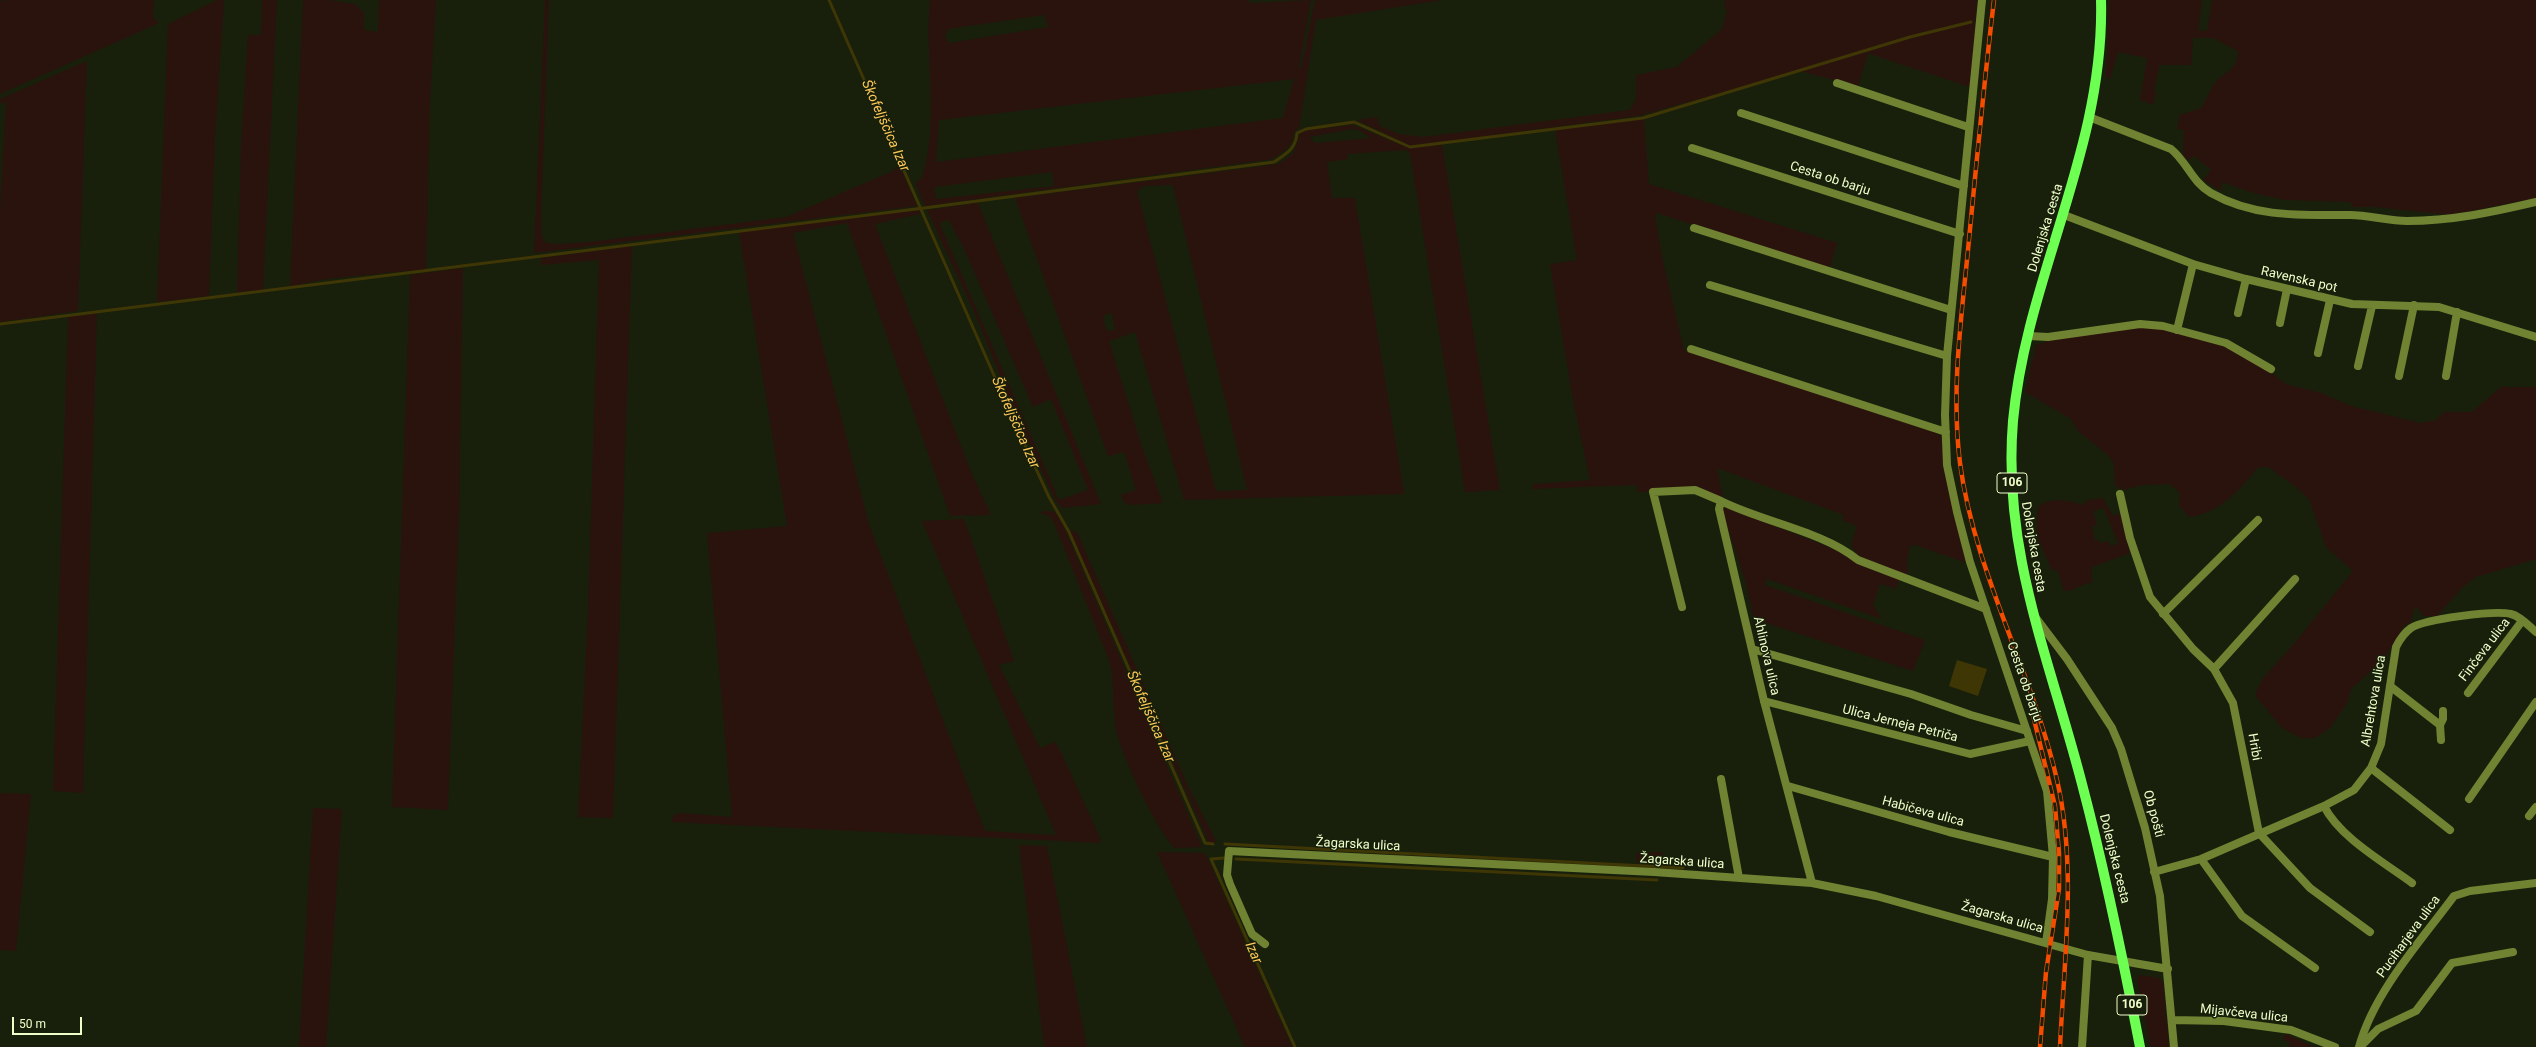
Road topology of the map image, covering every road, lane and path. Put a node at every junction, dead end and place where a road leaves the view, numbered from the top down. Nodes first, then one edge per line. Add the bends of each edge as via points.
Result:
1 (1982, 0) edge
2 (2101, 0) edge
3 (1837, 83) dead end
4 (1741, 114) dead end
5 (2089, 117) junction
6 (1968, 127) junction
7 (1692, 148) dead end
8 (1964, 186) junction
9 (2536, 202) edge
10 (2064, 215) junction
11 (1694, 228) dead end
12 (1960, 234) junction
13 (2193, 264) junction
14 (2246, 279) junction
15 (1710, 285) dead end
16 (2287, 289) junction
17 (2330, 300) junction
18 (2414, 305) junction
19 (2372, 306) junction
20 (1951, 310) junction
21 (2457, 312) junction
22 (2238, 314) dead end
23 (2280, 323) dead end
24 (2177, 330) junction
25 (2029, 336) junction
26 (2536, 337) edge
27 (1692, 349) dead end
28 (2318, 353) dead end
29 (1947, 356) junction
30 (2358, 366) dead end
31 (2271, 369) dead end
32 (2399, 376) dead end
33 (2446, 376) dead end
34 (1946, 432) junction
35 (2120, 494) dead end
36 (1721, 501) junction
37 (2258, 520) dead end
38 (2295, 579) dead end
39 (1682, 607) dead end
40 (1986, 609) junction
41 (2033, 614) junction
42 (2163, 614) junction
43 (2522, 621) junction
44 (2536, 632) edge
45 (1752, 649) junction
46 (2214, 669) junction
47 (2390, 686) junction
48 (2468, 693) dead end
49 (1764, 701) junction
50 (2536, 702) edge
51 (2443, 711) dead end
52 (2440, 725) junction
53 (2027, 731) junction
54 (2441, 740) dead end
55 (2030, 741) junction
56 (2371, 768) junction
57 (1721, 779) dead end
58 (1788, 786) junction
59 (2468, 799) dead end
60 (2324, 806) junction
61 (2536, 807) edge
62 (2529, 816) dead end
63 (2450, 830) dead end
64 (2259, 833) junction
65 (2053, 857) junction
66 (2201, 859) junction
67 (2154, 872) junction
68 (1739, 878) junction
69 (1812, 883) junction
70 (2412, 883) dead end
71 (2536, 883) edge
72 (2370, 932) dead end
73 (2046, 943) junction
74 (1265, 944) dead end
75 (2513, 952) dead end
76 (2088, 955) junction
77 (2123, 962) junction
78 (2315, 968) dead end
79 (2168, 969) junction
80 (2172, 1020) junction
81 (2082, 1047) edge
82 (2140, 1047) edge
83 (2174, 1047) edge
84 (2335, 1047) edge
85 (2359, 1047) edge

1 - 6 street, Cesta ob barju
2 - 5 main road, Dolenjska cesta / 106 via 2099,61
3 - 6 street
4 - 8 street
5 - 9 street via 2171,149 2178,154 2195,180 2211,193 2270,214 2302,217 2352,215 2407,221 2480,215
5 - 10 main road, Dolenjska cesta / 106
6 - 8 street, Cesta ob barju
7 - 12 street, Cesta ob barju
8 - 12 street, Cesta ob barju
10 - 13 street, Ravenska pot
10 - 25 main road, Dolenjska cesta / 106
11 - 20 street
12 - 20 street, Cesta ob barju
13 - 14 street, Ravenska pot
13 - 24 street
14 - 16 street, Ravenska pot
14 - 22 street
15 - 29 street
16 - 17 street, Ravenska pot
16 - 23 street
17 - 19 street, Ravenska pot
17 - 28 street
18 - 19 street, Ravenska pot
18 - 21 street, Ravenska pot
18 - 32 street
19 - 30 street
20 - 29 street, Cesta ob barju
21 - 26 street, Ravenska pot
21 - 33 street
24 - 25 street via 2140,324 2048,337
24 - 31 street via 2226,343
25 - 41 main road, Dolenjska cesta / 106 via 2013,421 2012,504 2014,529
27 - 34 street
29 - 34 street, Cesta ob barju
34 - 40 street, Cesta ob barju via 1947,465 1957,512
35 - 42 street, Hribi via 2141,575 2150,597
36 - 39 street via 1695,490 1653,492
36 - 40 street via 1843,548 1858,560
36 - 45 street, Ahlinova ulica via 1719,509
37 - 42 street via 2240,541
38 - 46 street
40 - 53 street, Cesta ob barju
41 - 67 street, Ob pošti via 2067,659 2112,728 2121,748 2145,828
41 - 77 main road, Dolenjska cesta / 106 via 2082,782
42 - 46 street, Hribi
43 - 44 street, Albrehtova ulica
43 - 47 street, Albrehtova ulica via 2512,614 2496,613 2428,621 2412,627 2403,634 2396,647
43 - 48 street, Finčeva ulica
45 - 49 street, Ahlinova ulica
45 - 53 street via 1911,694
46 - 64 street, Hribi via 2233,702
47 - 52 street
47 - 56 street, Albrehtova ulica via 2381,744
49 - 55 street, Ulica Jerneja Petriča via 1970,754
49 - 58 street, Ahlinova ulica
50 - 59 street
51 - 52 street
52 - 54 street
53 - 55 street, Cesta ob barju
55 - 65 street, Cesta ob barju via 2047,791
56 - 60 street, Albrehtova ulica via 2354,790
56 - 63 street
57 - 68 street
58 - 65 street, Habičeva ulica via 1949,832
58 - 69 street, Ahlinova ulica
60 - 64 street, Albrehtova ulica
60 - 70 street via 2329,816 2344,832
61 - 62 street
64 - 66 street, Albrehtova ulica
64 - 72 street via 2310,888
65 - 73 street, Cesta ob barju via 2052,899
66 - 67 street, Albrehtova ulica
66 - 78 street via 2242,916
67 - 79 street, Ob pošti via 2160,896
68 - 69 street, Žagarska ulica
68 - 74 street, Žagarska ulica via 1229,851 1227,875 1230,884 1252,934
69 - 73 street, Žagarska ulica via 1876,896
71 - 85 street, Puciharjeva ulica via 2470,891 2454,896 2382,995 2364,1028
73 - 76 street, Žagarska ulica
75 - 85 street, Puciharjeva ulica via 2452,963 2416,1011 2378,1029
76 - 77 street, Žagarska ulica
76 - 81 street
77 - 79 street, Žagarska ulica
77 - 82 main road, Dolenjska cesta / 106
79 - 80 street, Ob pošti
80 - 83 street, Ob pošti
80 - 84 street, Mijavčeva ulica via 2224,1021 2291,1030

